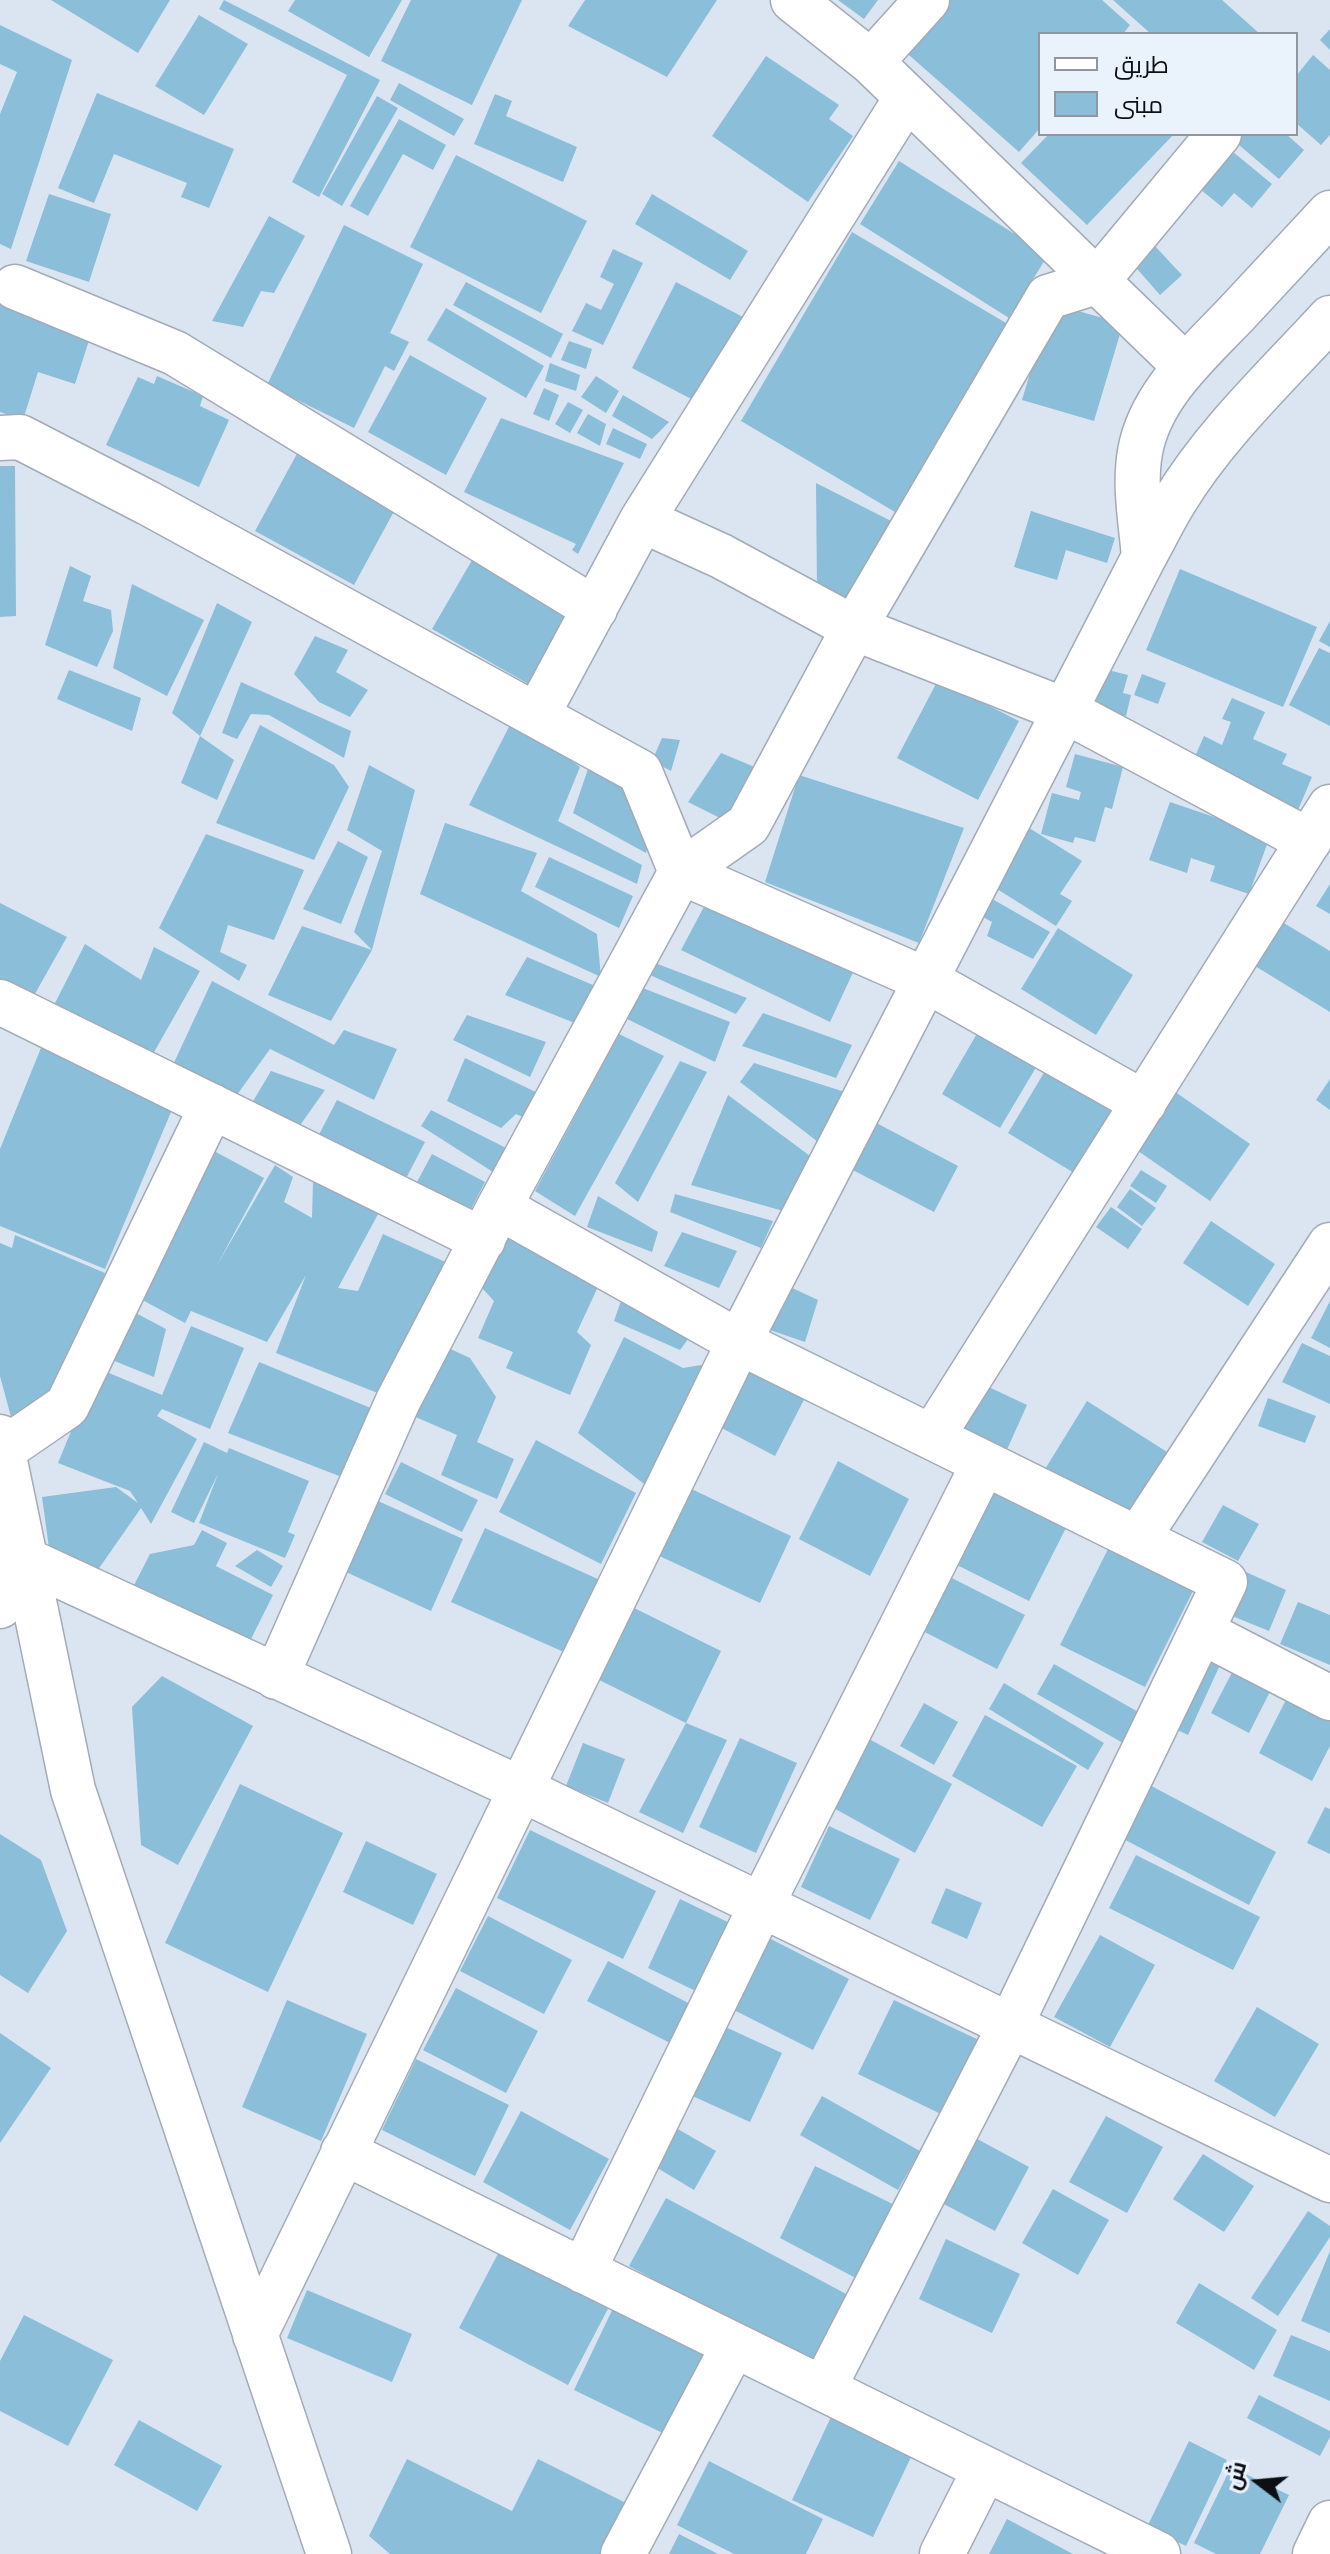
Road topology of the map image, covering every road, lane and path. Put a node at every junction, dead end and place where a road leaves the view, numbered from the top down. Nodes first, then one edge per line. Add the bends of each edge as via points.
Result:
1 (793, 0) edge
2 (927, 0) edge
3 (871, 62) junction
4 (907, 97) junction
5 (1217, 136) edge
6 (1330, 213) edge
7 (1096, 282) junction
8 (15, 287) dead end
9 (1330, 318) edge
10 (1186, 367) junction
11 (0, 438) edge
12 (642, 520) junction
13 (1144, 557) junction
14 (595, 609) junction
15 (854, 628) junction
16 (1064, 710) junction
17 (537, 715) junction
18 (1319, 824) edge
19 (681, 872) junction
20 (926, 980) junction
21 (0, 1002) edge
22 (1144, 1103) junction
23 (212, 1106) junction
24 (491, 1224) junction
25 (1330, 1245) edge
26 (739, 1342) junction
27 (932, 1437) junction
28 (1, 1443) edge
29 (984, 1463) junction
30 (1138, 1538) junction
31 (13, 1554) edge
32 (0, 1606) edge
33 (1202, 1632) junction
34 (276, 1677) junction
35 (1330, 1698) edge
36 (521, 1789) junction
37 (761, 1906) junction
38 (1010, 2026) junction
39 (343, 2152) junction
40 (1330, 2180) edge
41 (583, 2271) junction
42 (255, 2335) junction
43 (734, 2345) junction
44 (823, 2389) junction
45 (985, 2469) junction
46 (1330, 2523) edge
47 (329, 2554) edge
48 (623, 2554) edge
49 (942, 2554) edge
50 (1158, 2554) edge
51 (1315, 2554) edge

1 - 3 street
2 - 3 street
3 - 4 street
4 - 7 street
4 - 12 street
5 - 7 street
6 - 10 street
7 - 10 street
7 - 15 street via 1048,297
8 - 14 street via 175,353
9 - 13 street via 1209,454 1175,500
10 - 13 street via 1161,399 1140,450 1137,477
11 - 17 street via 20,437 134,495
12 - 14 street
12 - 15 street
13 - 16 street
14 - 17 street
15 - 16 street
15 - 19 street via 748,825
16 - 18 street
16 - 20 street
17 - 19 street via 640,772
18 - 22 street
19 - 20 street
19 - 24 street
20 - 22 street
20 - 26 street
21 - 23 street
22 - 27 street
23 - 24 street
23 - 28 street via 67,1406
24 - 26 street
24 - 34 street via 398,1401
25 - 30 street
26 - 27 street
26 - 36 street
27 - 29 street
28 - 31 street
29 - 30 street
29 - 37 street
30 - 33 street via 1225,1582
31 - 32 street
31 - 34 street
31 - 42 street via 73,1790
33 - 35 street
33 - 38 street
34 - 36 street
36 - 37 street
36 - 39 street
37 - 38 street
37 - 41 street
38 - 40 street
38 - 44 street
39 - 41 street
39 - 42 street
41 - 43 street
42 - 47 street
43 - 44 street
43 - 48 street
44 - 45 street
45 - 49 street
45 - 50 street
46 - 51 street

